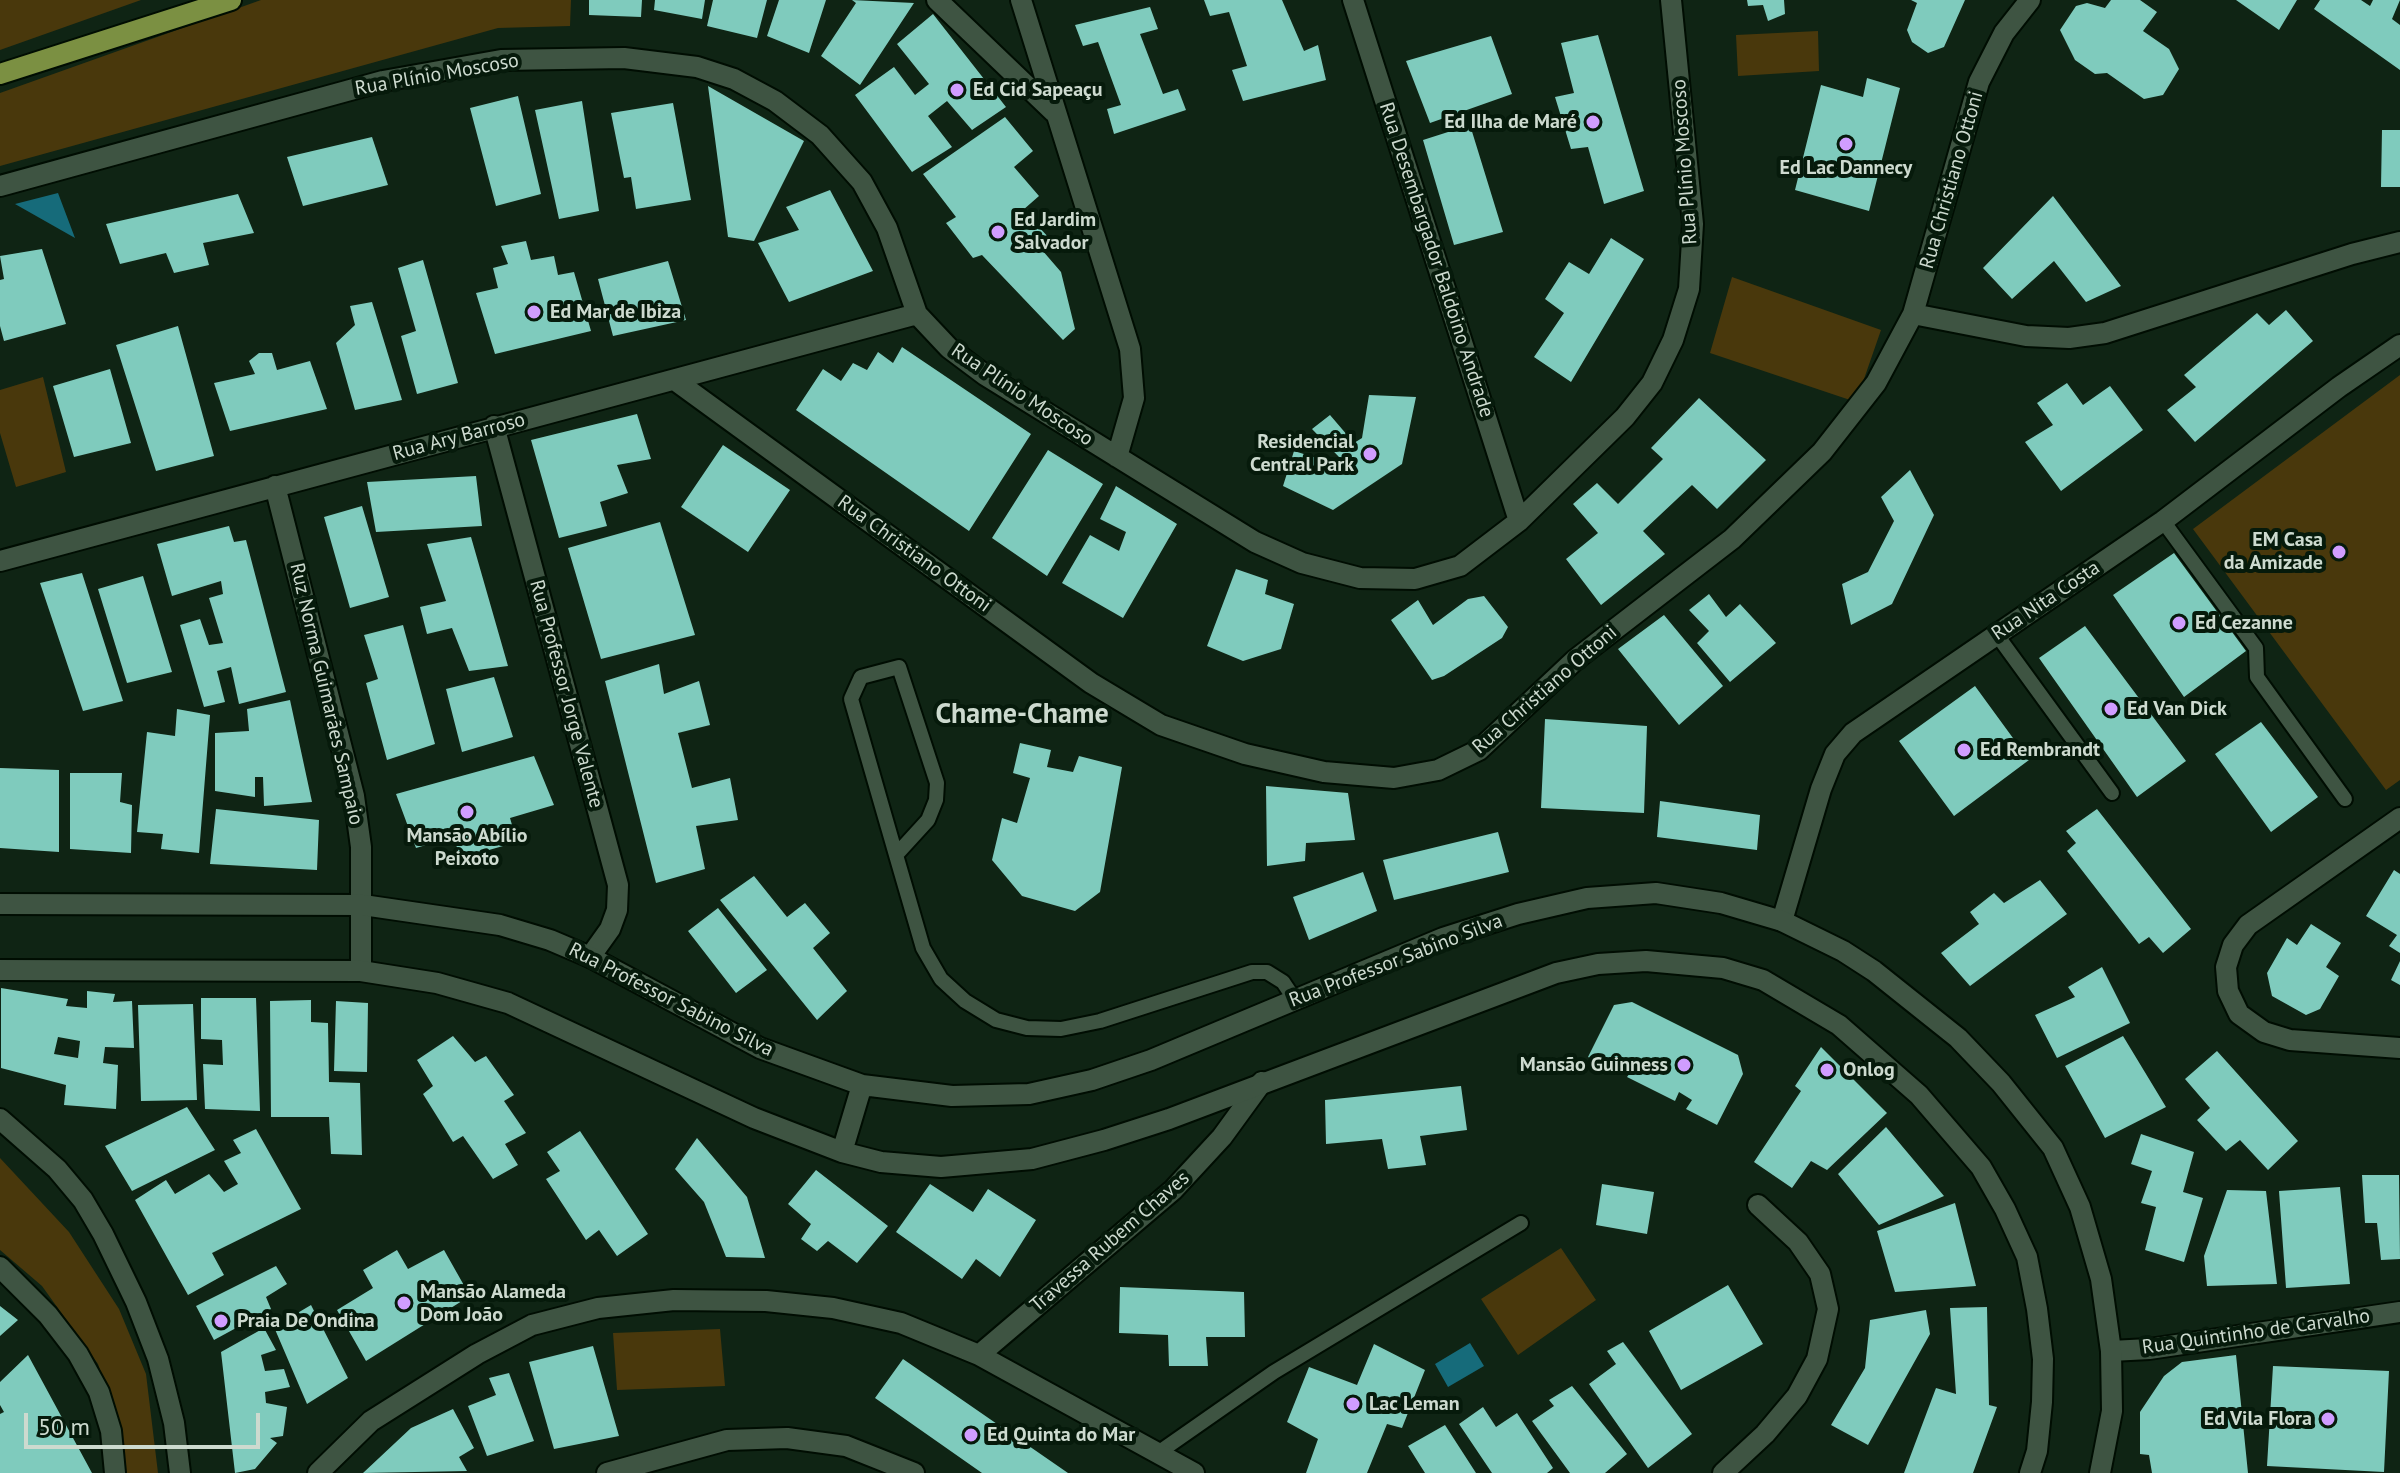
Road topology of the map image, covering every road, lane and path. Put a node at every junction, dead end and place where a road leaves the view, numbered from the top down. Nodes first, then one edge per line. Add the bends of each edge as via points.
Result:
1 (231, 0) edge
2 (937, 0) edge
3 (1021, 0) edge
4 (1353, 0) edge
5 (1671, 0) edge
6 (2030, 0) edge
7 (0, 74) edge
8 (1054, 112) junction
9 (0, 186) edge
10 (2400, 242) edge
11 (917, 314) junction
12 (1913, 314) junction
13 (2400, 345) edge
14 (676, 381) junction
15 (494, 426) junction
16 (1117, 457) junction
17 (275, 486) junction
18 (1519, 521) junction
19 (2163, 521) junction
20 (0, 561) edge
21 (1997, 635) junction
22 (2112, 793) dead end
23 (2345, 799) dead end
24 (2400, 818) edge
25 (896, 855) junction
26 (0, 904) edge
27 (363, 905) junction
28 (1782, 921) junction
29 (590, 957) junction
30 (0, 970) edge
31 (361, 971) junction
32 (1295, 1000) junction
33 (2400, 1048) edge
34 (1262, 1082) junction
35 (862, 1085) junction
36 (0, 1119) edge
37 (842, 1152) junction
38 (1758, 1205) dead end
39 (1521, 1223) dead end
40 (0, 1267) edge
41 (2400, 1312) edge
42 (2111, 1351) junction
43 (979, 1355) junction
44 (1158, 1453) junction
45 (115, 1473) edge
46 (180, 1473) edge
47 (318, 1473) edge
48 (607, 1473) edge
49 (914, 1473) edge
50 (1194, 1473) edge
51 (1723, 1473) edge
52 (2030, 1473) edge
53 (2100, 1473) edge

1 - 7 main road
2 - 8 street
3 - 8 street
4 - 18 street, Rua Desembargador Baldoino Andrade
5 - 18 street, Rua Plínio Moscoso via 1693,224 1689,289 1652,383 1625,417
6 - 12 street, Rua Christiano Ottoni via 2004,33 1979,82
8 - 16 street via 1130,349 1134,398
9 - 11 street, Rua Plínio Moscoso via 383,81 501,60 624,58 697,67 775,101 820,135 862,182 887,228
10 - 12 street via 2105,333 2026,336
11 - 14 street, Rua Ary Barroso
11 - 16 street, Rua Plínio Moscoso via 985,375
12 - 14 street, Rua Christiano Ottoni via 1876,383 1822,452 1732,539 1575,660 1479,750 1438,770 1394,778 1324,772 1258,757 1161,725 1091,683
13 - 19 street, Rua Nita Costa
14 - 15 street, Rua Ary Barroso
15 - 17 street, Rua Ary Barroso
15 - 29 street, Rua Professor Jorge Valente via 618,885 610,929
16 - 18 street, Rua Plínio Moscoso via 1255,542 1302,563 1360,578 1415,579 1460,566
17 - 20 street, Rua Ary Barroso
17 - 27 street, Ruz Norma Guimarães Sampaio via 354,796
19 - 21 street, Rua Nita Costa
19 - 23 lane via 2256,648 2257,677
21 - 22 lane
21 - 28 street, Rua Nita Costa via 1853,733 1835,754
24 - 33 street via 2248,925 2233,945 2226,967 2228,991 2239,1014 2264,1032 2290,1040
25 - 25 lane via 851,699 861,677 899,667 937,783 928,820
25 - 32 lane via 923,948 941,979 996,1020 1061,1029 1113,1018 1252,972 1267,972 1283,982
26 - 27 street, Rua Professor Sabino Silva
27 - 29 street, Rua Professor Sabino Silva via 500,925
27 - 31 street
28 - 32 street, Rua Professor Sabino Silva via 1721,903 1656,893 1587,898 1443,938
28 - 42 street, Rua Professor Sabino Silva via 1874,971 1958,1038 2053,1148 2101,1279
29 - 35 street, Rua Professor Sabino Silva via 760,1048
30 - 31 street
31 - 37 street via 437,983 508,1003 754,1118
32 - 35 street, Rua Professor Sabino Silva via 1151,1060 1029,1094 952,1096
34 - 37 street via 1169,1119 1032,1159 941,1167 881,1162
34 - 43 street, Travessa Rubem Chaves via 1222,1137 1173,1190
34 - 52 street via 1542,978 1598,964 1688,963 1723,968 1775,987 1839,1025 1919,1095 1981,1167 2005,1209 2027,1257 2043,1359 2038,1439
35 - 37 street
36 - 46 street via 57,1169 103,1234 158,1359
38 - 51 street via 1798,1242 1820,1274 1828,1309 1817,1359 1797,1396
39 - 44 lane via 1274,1372
40 - 45 street via 78,1354 99,1392 111,1431
41 - 42 street, Rua Quintinho de Carvalho
42 - 53 street, Rua Professor Sabino Silva via 2112,1411
43 - 44 street
43 - 47 street via 901,1323 833,1308 674,1300 598,1308 532,1325 477,1354 371,1421
44 - 50 street
48 - 49 street via 727,1440 787,1438 846,1446

